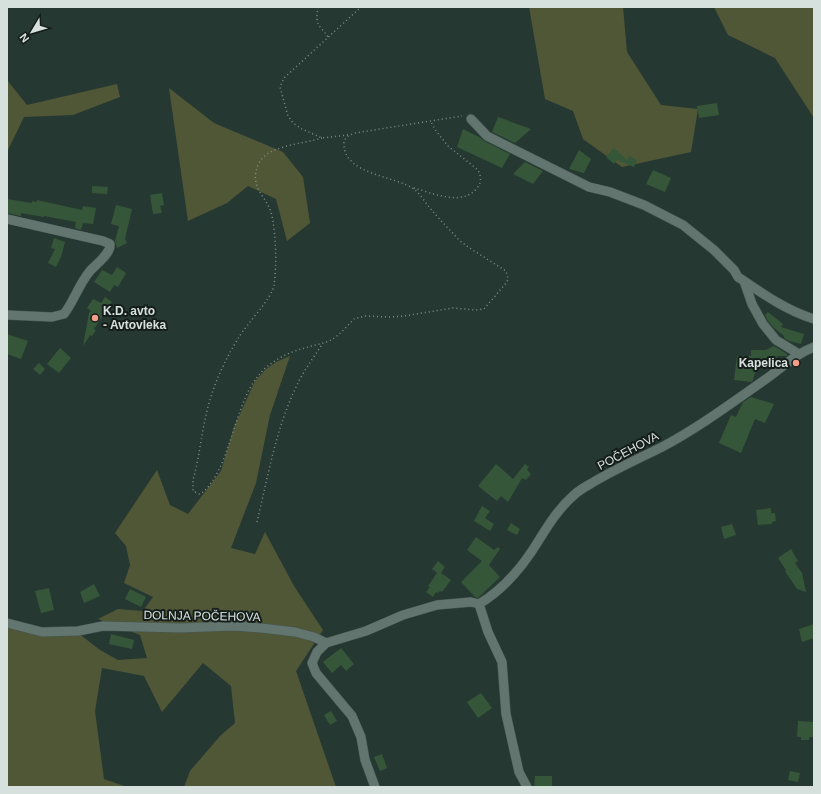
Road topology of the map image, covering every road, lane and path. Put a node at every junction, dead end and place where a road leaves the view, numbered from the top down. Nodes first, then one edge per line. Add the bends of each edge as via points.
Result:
1 (318, 7) edge
2 (361, 7) edge
3 (329, 37) junction
4 (471, 119) joint
5 (431, 122) junction
6 (349, 135) junction
7 (322, 138) junction
8 (412, 188) junction
9 (7, 219) edge
10 (744, 281) junction
11 (7, 315) edge
12 (814, 319) edge
13 (323, 343) junction
14 (814, 348) edge
15 (799, 354) junction
16 (257, 522) dead end
17 (479, 604) junction
18 (7, 623) edge
19 (326, 644) junction
20 (375, 787) edge
21 (527, 787) edge

1 - 3 path via 318,25
2 - 3 path
3 - 7 path via 284,78 281,84 291,120 296,126
4 - 5 path via 459,116
4 - 10 street via 487,136 589,188 610,192 637,202 683,225 714,250
5 - 6 path
5 - 8 path via 448,146 478,170 480,182 476,189 457,197 438,196
6 - 7 path
6 - 8 path via 344,142 344,148 349,159 356,165
7 - 13 path via 276,149 265,156 258,165 256,186 271,211 274,230 274,286 269,297 239,337 218,378 206,414 193,491 202,493 213,479 242,406 258,376 277,360
8 - 13 path via 459,240 506,271 507,282 484,309 453,308 390,317 358,317 337,336
9 - 11 street via 103,241 110,244 110,247 108,253 88,273 64,314 52,317
10 - 12 street via 768,298
10 - 15 street via 763,324 776,340
13 - 16 path via 297,385 282,421
14 - 15 street, POČEHOVA
15 - 17 street, POČEHOVA via 719,412 575,494 549,523 522,565 488,599
17 - 19 street via 471,602 437,605
17 - 21 street via 502,662 506,714 519,772
18 - 19 street, DOLNJA POČEHOVA via 42,632 78,631 103,626 234,626 295,632 314,637
19 - 20 street via 317,652 312,663 316,673 352,716 361,737 365,760

